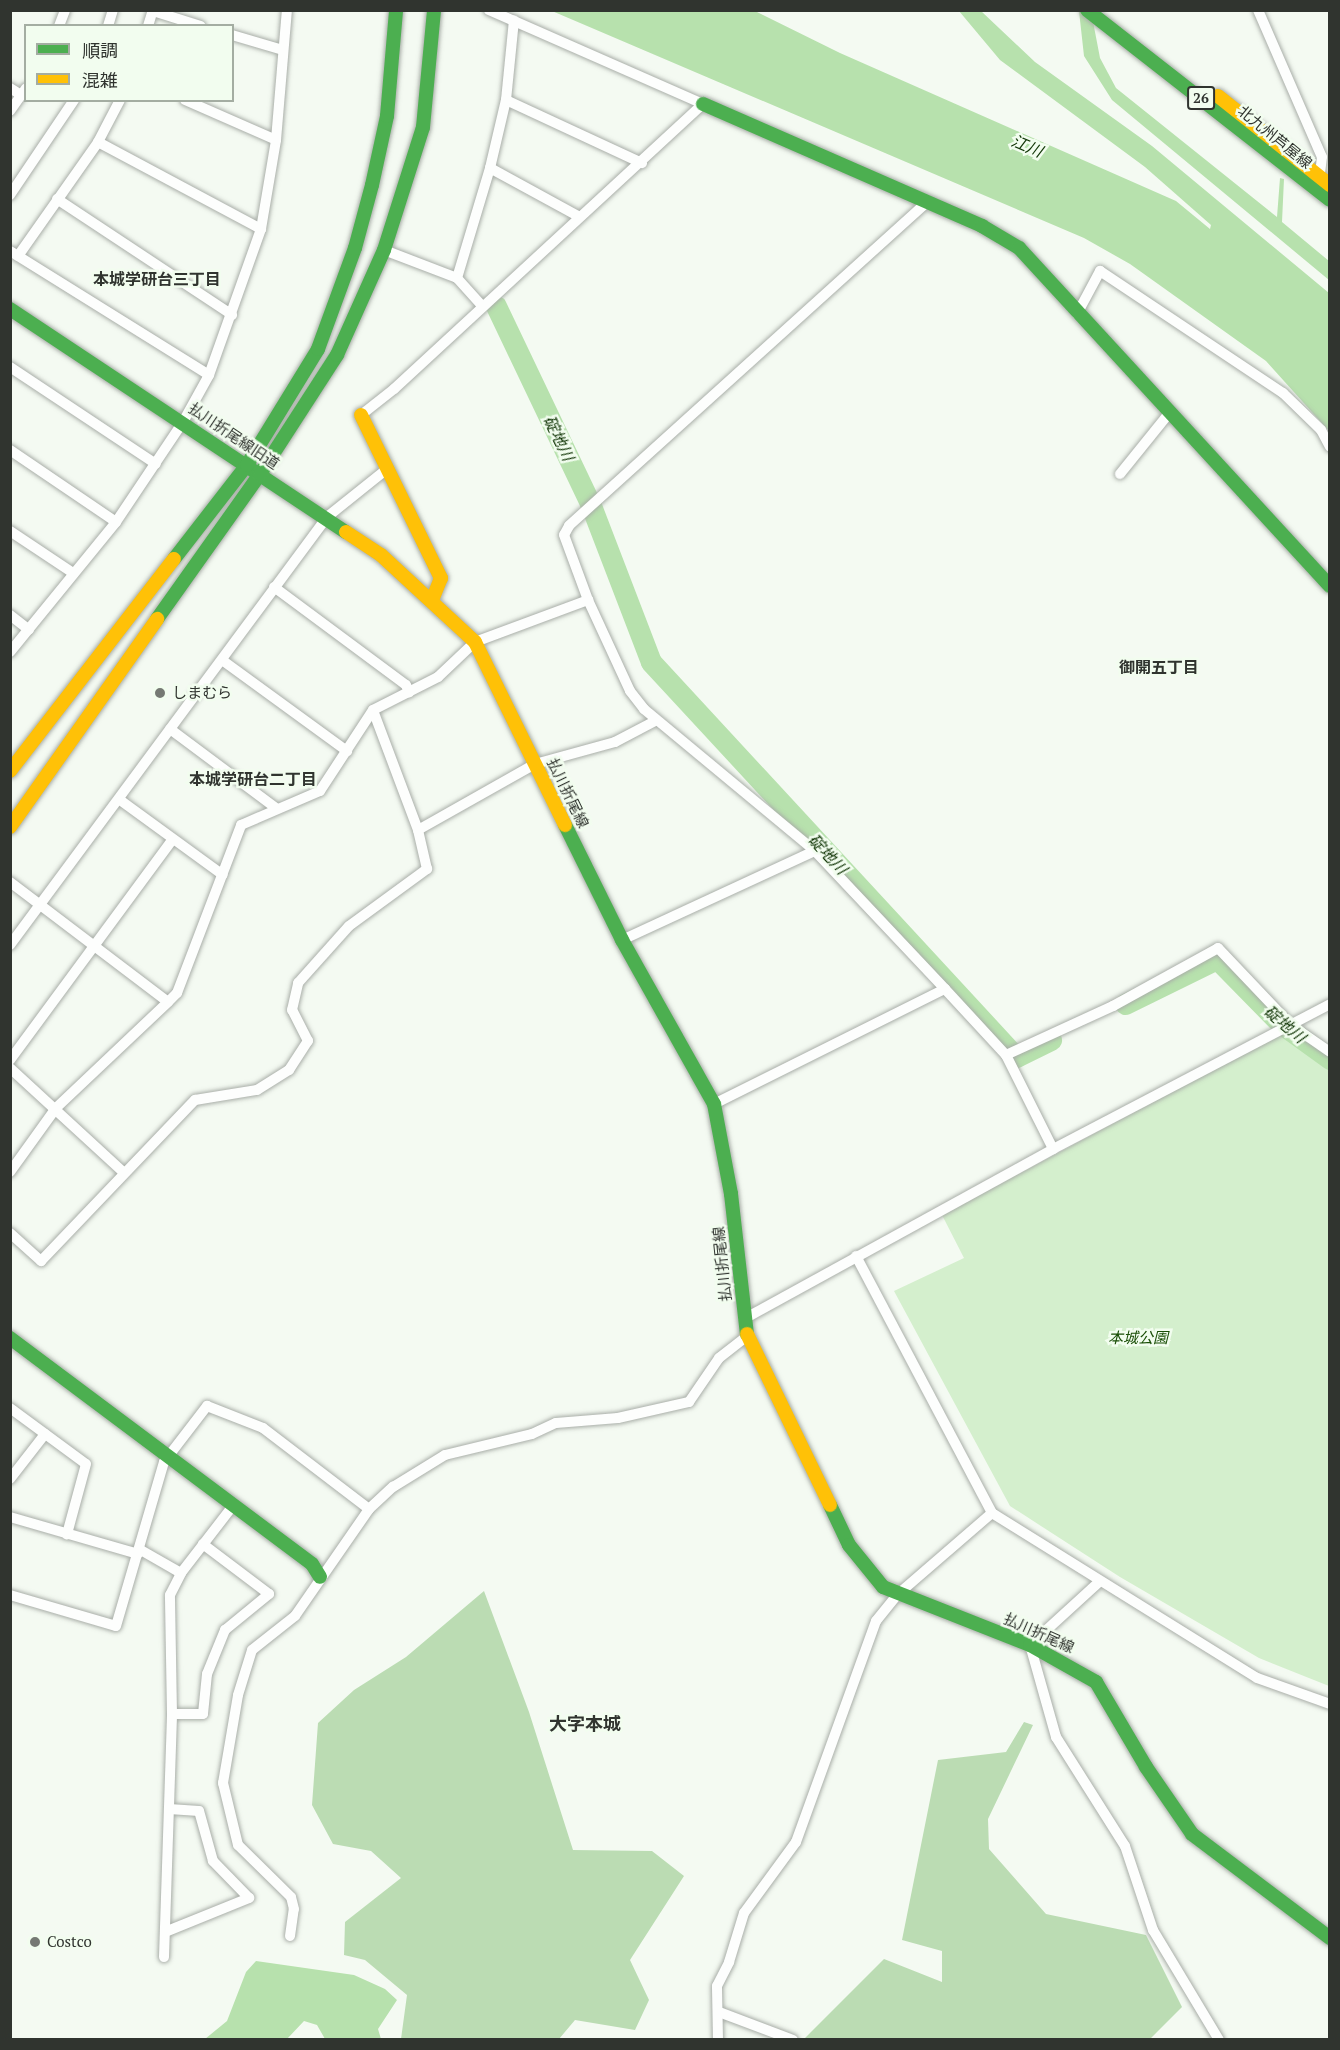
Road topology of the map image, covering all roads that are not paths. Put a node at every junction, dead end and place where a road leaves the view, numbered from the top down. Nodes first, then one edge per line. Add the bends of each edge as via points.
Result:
1 (286, 10) edge
2 (396, 10) edge
3 (434, 10) edge
4 (489, 10) edge
5 (1087, 10) edge
6 (1107, 10) edge
7 (1258, 10) edge
8 (153, 11) edge
9 (514, 20) junction
10 (195, 24) edge
11 (234, 36) edge
12 (283, 50) junction
13 (10, 88) edge
14 (23, 92) edge
15 (506, 100) junction
16 (73, 102) edge
17 (119, 102) edge
18 (190, 102) edge
19 (703, 104) junction
20 (10, 111) edge
21 (276, 140) junction
22 (98, 142) junction
23 (642, 163) junction
24 (490, 168) junction
25 (1321, 183) edge
26 (10, 195) edge
27 (57, 199) junction
28 (1329, 200) edge
29 (926, 203) junction
30 (580, 217) junction
31 (261, 229) junction
32 (384, 250) junction
33 (14, 253) edge
34 (458, 278) junction
35 (481, 305) junction
36 (10, 309) edge
37 (1077, 314) junction
38 (232, 315) junction
39 (10, 367) edge
40 (209, 375) junction
41 (1170, 412) junction
42 (361, 415) joint
43 (183, 422) junction
44 (1329, 447) edge
45 (11, 452) edge
46 (156, 464) junction
47 (247, 465) junction
48 (387, 470) junction
49 (260, 474) junction
50 (1120, 474) dead end
51 (327, 517) junction
52 (116, 522) junction
53 (10, 531) edge
54 (73, 573) junction
55 (1329, 586) edge
56 (274, 587) junction
57 (432, 600) junction
58 (588, 600) junction
59 (10, 615) edge
60 (29, 630) junction
61 (475, 642) junction
62 (10, 652) edge
63 (222, 660) junction
64 (409, 692) junction
65 (373, 710) junction
66 (655, 721) junction
67 (170, 729) junction
68 (347, 751) junction
69 (535, 764) junction
70 (10, 771) edge
71 (120, 800) junction
72 (276, 808) junction
73 (10, 828) edge
74 (418, 830) junction
75 (172, 840) junction
76 (815, 851) junction
77 (223, 875) junction
78 (10, 882) edge
79 (41, 903) junction
80 (622, 940) junction
81 (10, 945) edge
82 (95, 946) junction
83 (945, 988) junction
84 (168, 1002) junction
85 (1329, 1004) edge
86 (1291, 1025) junction
87 (1329, 1052) edge
88 (1006, 1055) junction
89 (10, 1060) edge
90 (10, 1068) edge
91 (714, 1104) junction
92 (56, 1108) junction
93 (1053, 1149) junction
94 (10, 1172) edge
95 (124, 1173) junction
96 (10, 1233) edge
97 (856, 1256) junction
98 (744, 1319) junction
99 (747, 1336) junction
100 (10, 1338) edge
101 (10, 1348) edge
102 (10, 1408) edge
103 (45, 1434) junction
104 (166, 1459) junction
105 (10, 1479) edge
106 (369, 1509) junction
107 (229, 1511) junction
108 (992, 1513) junction
109 (10, 1517) edge
110 (67, 1534) junction
111 (203, 1544) junction
112 (139, 1552) junction
113 (181, 1573) junction
114 (320, 1577) junction
115 (1099, 1582) junction
116 (10, 1595) edge
117 (897, 1595) junction
118 (1030, 1645) junction
119 (1329, 1704) edge
120 (172, 1714) junction
121 (169, 1809) junction
122 (165, 1932) junction
123 (290, 1936) dead end
124 (1329, 1938) edge
125 (164, 1957) dead end
126 (719, 2012) junction
127 (718, 2040) edge
128 (793, 2040) edge
129 (1219, 2040) edge

1 - 12 street
2 - 47 street via 387,116 355,248 318,349
3 - 32 street via 423,127
4 - 9 street
5 - 25 street, 北九州芦屋線 / 26
6 - 25 street, 北九州芦屋線 / 26
7 - 25 street via 1322,157
8 - 10 street
9 - 15 street
9 - 19 street
11 - 12 street
12 - 21 street
13 - 14 street
14 - 20 street
15 - 23 street
15 - 24 street
16 - 26 street
17 - 22 street
18 - 21 street
19 - 23 street
19 - 29 street
21 - 31 street
22 - 27 street
22 - 31 street
23 - 30 street
24 - 30 street
24 - 34 street
25 - 28 street, 北九州芦屋線 / 26
27 - 33 street
27 - 38 street
29 - 37 street via 982,226 1019,248
29 - 58 street via 569,526 564,535
30 - 35 street
31 - 38 street
32 - 34 street
32 - 49 street via 337,355
33 - 40 street
34 - 35 street
35 - 42 street via 394,389
36 - 43 street, 払川折尾線旧道
37 - 41 street
37 - 44 street via 1100,271 1283,393 1321,430
38 - 40 street
39 - 46 street
40 - 43 street
41 - 50 street
41 - 55 street
42 - 48 street
43 - 46 street
43 - 47 street, 払川折尾線旧道
45 - 52 street
46 - 52 street
47 - 49 street, 払川折尾線旧道
47 - 70 street
48 - 51 street
48 - 57 street via 441,578
49 - 51 street, 払川折尾線旧道
49 - 73 street
51 - 56 street
51 - 57 street, 払川折尾線旧道 via 381,555
52 - 54 street
53 - 54 street
54 - 60 street
56 - 63 street
56 - 64 street via 406,685
57 - 61 street, 払川折尾線
58 - 61 street
58 - 66 street via 630,691
59 - 60 street
60 - 62 street
61 - 64 street via 438,677
61 - 69 street, 払川折尾線
63 - 67 street
63 - 68 street
64 - 65 street
65 - 68 street
65 - 74 street
66 - 69 street via 615,742
66 - 76 street
67 - 71 street
67 - 72 street
68 - 72 street via 320,791
69 - 74 street
69 - 80 street, 払川折尾線
71 - 75 street
71 - 79 street
72 - 77 street via 241,825
74 - 95 street via 427,869 349,926 298,983 292,1010 308,1041 289,1070 257,1090 195,1100
75 - 77 street
75 - 82 street
76 - 80 street
76 - 83 street
77 - 84 street via 177,993
78 - 79 street
79 - 81 street
79 - 82 street
80 - 91 street, 払川折尾線
82 - 84 street
82 - 89 street
83 - 88 street
83 - 91 street
84 - 92 street
85 - 86 street
86 - 87 street
86 - 88 street via 1218,948 1113,1006
86 - 93 street
88 - 93 street
90 - 92 street
91 - 98 street, 払川折尾線 via 731,1194
92 - 94 street
92 - 95 street
93 - 97 street
95 - 96 street via 41,1261
97 - 98 street
97 - 108 street
98 - 99 street, 払川折尾線
99 - 106 street via 719,1358 689,1402 618,1418 556,1423 532,1434 445,1455 393,1486
99 - 117 street, 払川折尾線 via 849,1545 883,1587
100 - 104 street
101 - 104 street
102 - 103 street
103 - 105 street
103 - 110 street via 86,1464
104 - 106 street via 207,1406 263,1428
104 - 107 street
104 - 112 street
104 - 114 street via 312,1564
106 - 114 street
107 - 111 street
107 - 114 street
108 - 115 street
108 - 117 street
109 - 110 street
110 - 112 street
111 - 113 street
111 - 120 street via 269,1594 225,1630 207,1674 203,1714
112 - 113 street
112 - 116 street via 116,1626
113 - 120 street via 170,1596
114 - 123 street via 295,1616 252,1650 240,1687 223,1783 238,1845 291,1897 294,1909
115 - 118 street
115 - 119 street via 1257,1678
117 - 118 street, 払川折尾線
117 - 126 street via 876,1621 796,1842 744,1913 717,1986
118 - 124 street, 払川折尾線 via 1096,1682 1151,1776 1192,1834
118 - 129 street via 1056,1737 1125,1846 1153,1930
120 - 121 street
121 - 122 street
121 - 122 street via 199,1811 213,1861 249,1898
122 - 125 street
126 - 127 street
126 - 128 street

